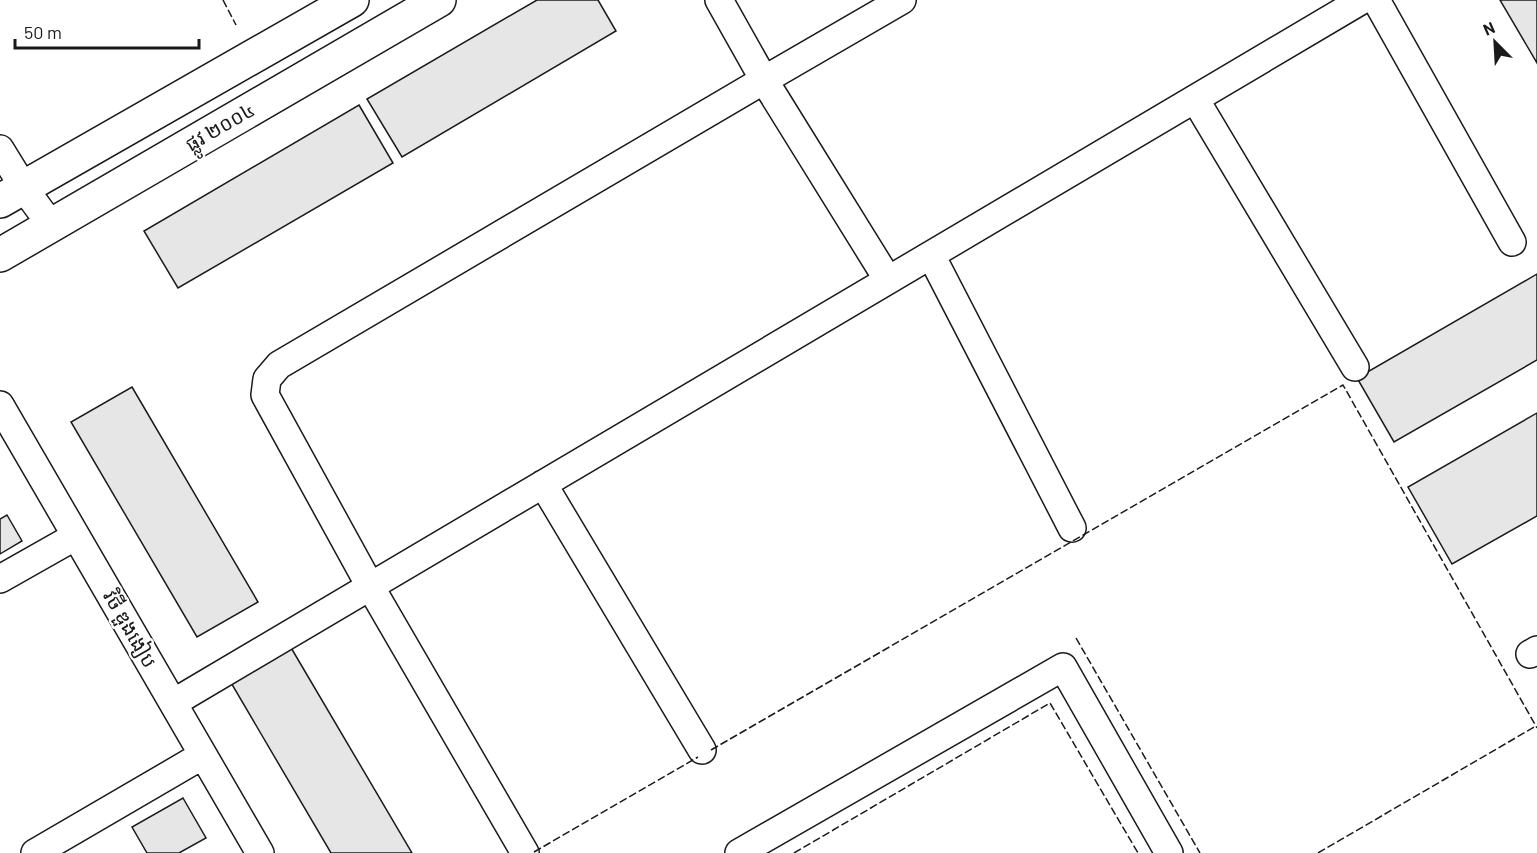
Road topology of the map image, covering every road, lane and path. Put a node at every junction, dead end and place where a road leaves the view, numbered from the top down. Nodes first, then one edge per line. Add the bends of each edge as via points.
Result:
1 (352, 0) edge
2 (440, 0) edge
3 (719, 0) edge
4 (902, 0) edge
5 (1362, 0) edge
6 (1376, 0) edge
7 (764, 80) junction
8 (1196, 99) junction
9 (0, 149) edge
10 (12, 195) edge
11 (51, 225) junction
12 (1512, 242) dead end
13 (0, 255) edge
14 (931, 255) junction
15 (888, 280) junction
16 (1355, 367) dead end
17 (0, 405) edge
18 (543, 484) junction
19 (1072, 528) dead end
20 (76, 536) junction
21 (0, 579) edge
22 (370, 586) junction
23 (172, 702) junction
24 (702, 750) dead end
25 (203, 755) junction
26 (35, 853) edge
27 (260, 853) edge
28 (525, 853) edge
29 (739, 853) edge
30 (1169, 853) edge

1 - 10 main road
2 - 11 main road, ផ្លូវ ២០០៤
3 - 7 street
4 - 7 street
5 - 8 street
6 - 12 street
7 - 15 street
7 - 22 street via 279,365 267,379 265,395
8 - 14 street
8 - 16 street
9 - 10 street
10 - 11 street
11 - 13 main road, ផ្លូវ ២០០៤
14 - 15 street
14 - 19 street
15 - 18 street
17 - 20 street, វិថី ឌួងងៀប
18 - 22 street
18 - 24 street
20 - 21 street
20 - 23 street, វិថី ឌួងងៀប
22 - 23 street
22 - 28 street
23 - 25 street, វិថី ឌួងងៀប
25 - 26 street
25 - 27 street, វិថី ឌួងងៀប
29 - 30 street via 1063,667

